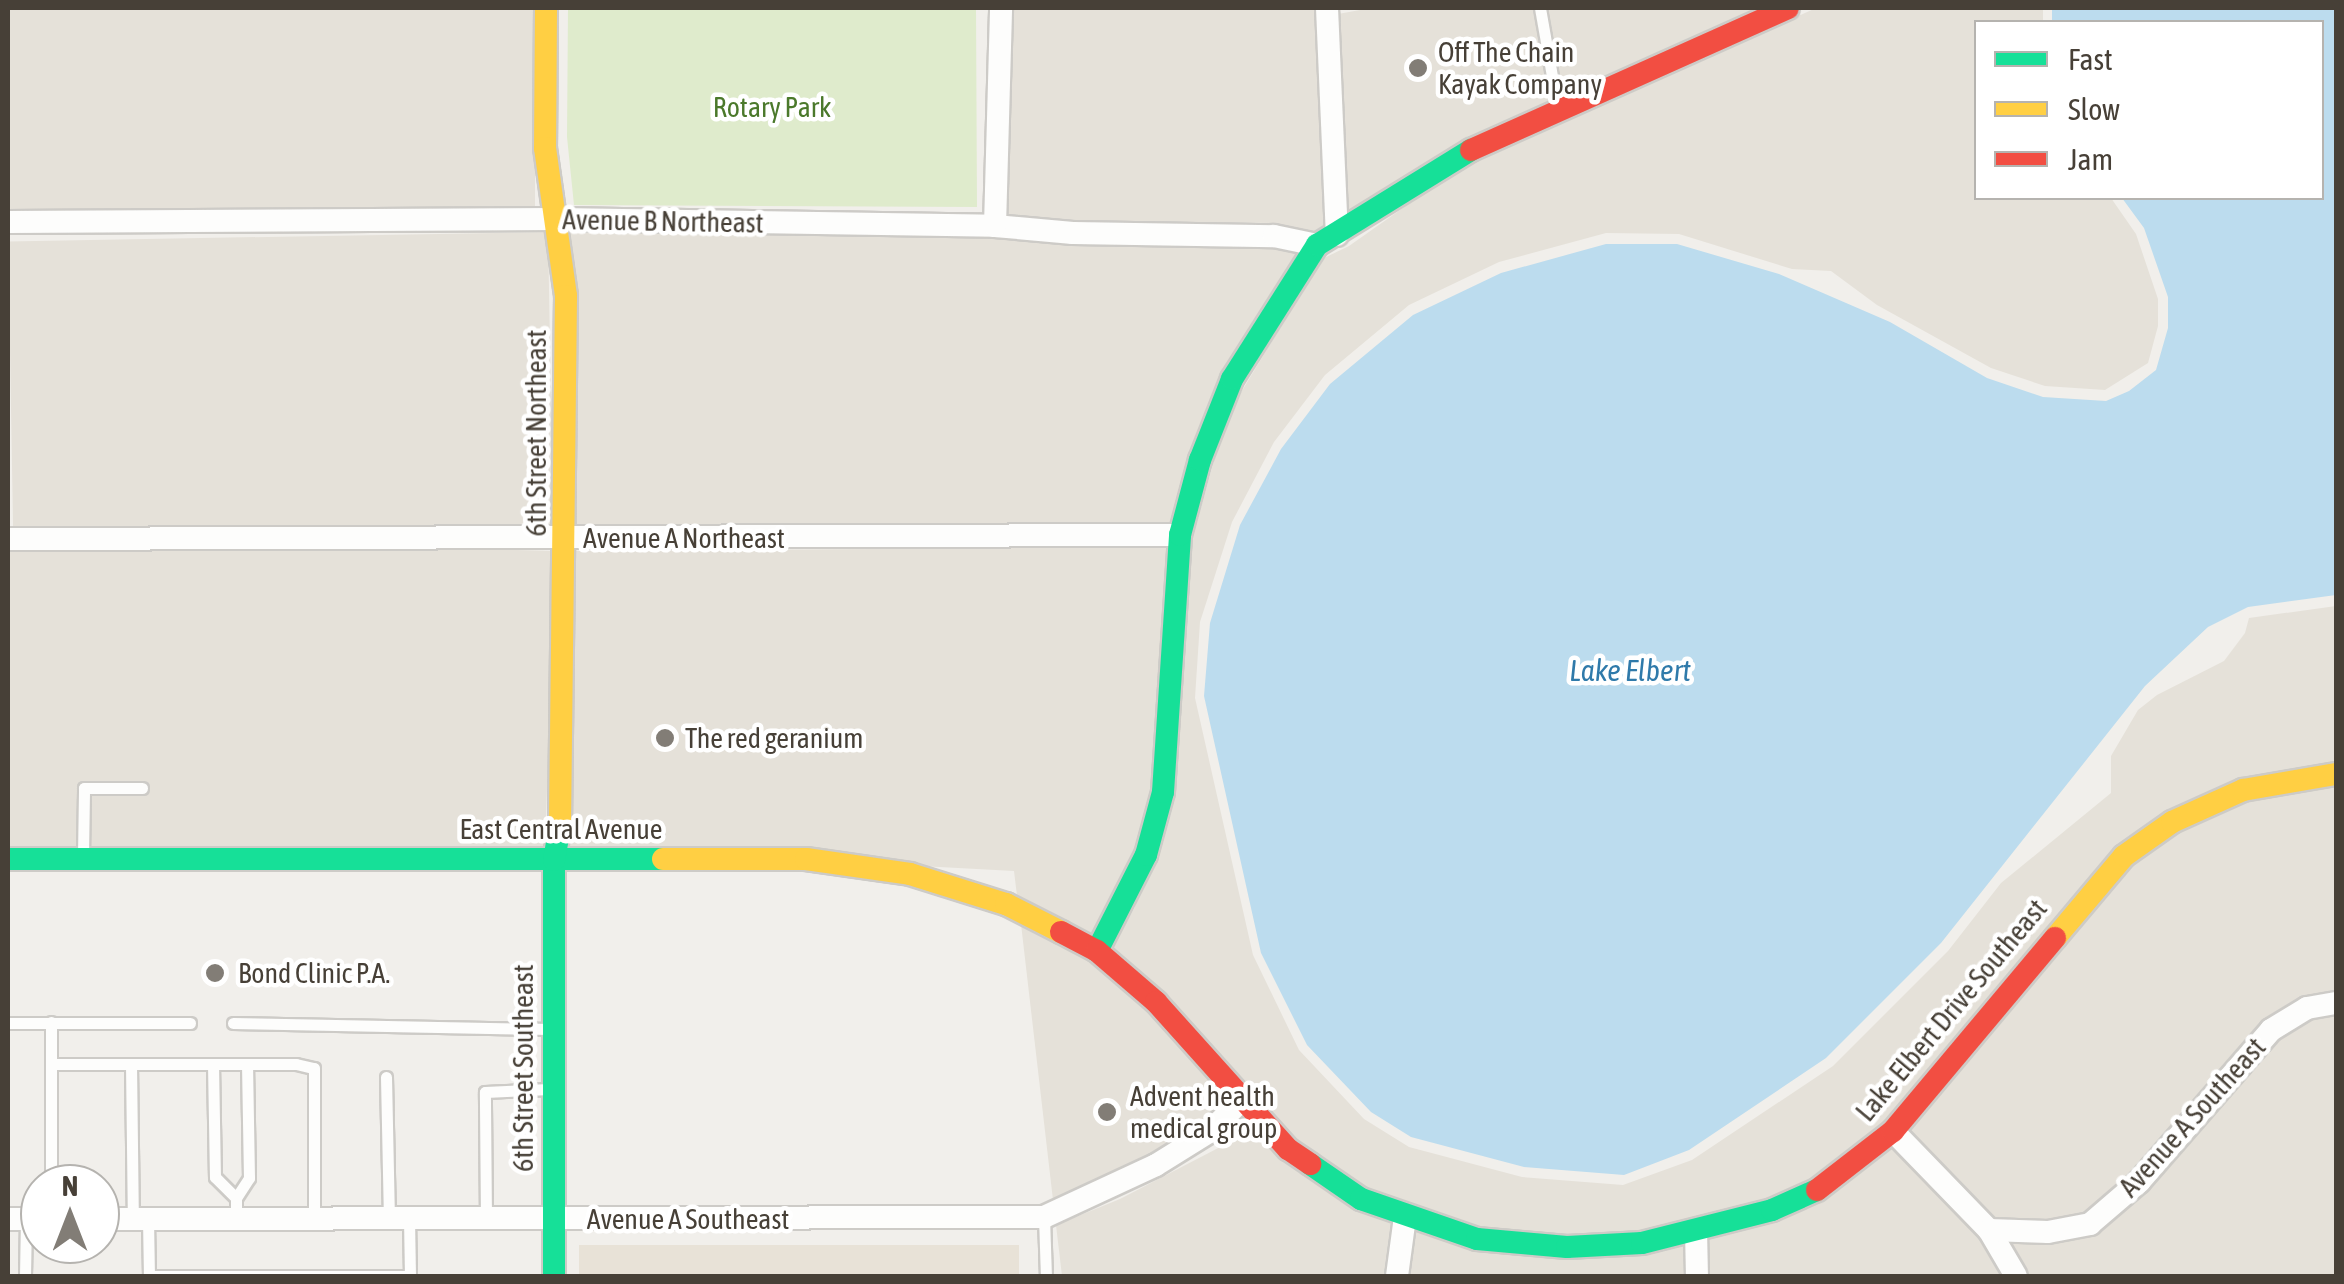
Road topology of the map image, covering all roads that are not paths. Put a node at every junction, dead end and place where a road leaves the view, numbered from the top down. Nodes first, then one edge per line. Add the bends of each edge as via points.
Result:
1 (546, 8) edge
2 (1001, 8) edge
3 (1327, 8) edge
4 (1540, 8) edge
5 (1788, 8) edge
6 (1558, 114) junction
7 (558, 219) junction
8 (8, 222) edge
9 (996, 226) junction
10 (1327, 240) junction
11 (1180, 535) junction
12 (8, 538) edge
13 (566, 539) junction
14 (2336, 774) edge
15 (142, 788) dead end
16 (8, 858) edge
17 (83, 859) junction
18 (554, 860) junction
19 (1097, 951) junction
20 (2336, 1003) edge
21 (52, 1022) junction
22 (8, 1023) edge
23 (190, 1023) dead end
24 (233, 1023) dead end
25 (553, 1030) junction
26 (51, 1064) junction
27 (132, 1064) junction
28 (213, 1064) junction
29 (247, 1064) junction
30 (386, 1078) dead end
31 (553, 1089) junction
32 (1243, 1099) junction
33 (1893, 1131) junction
34 (51, 1164) edge
35 (236, 1208) junction
36 (1044, 1217) junction
37 (1405, 1217) junction
38 (314, 1219) junction
39 (399, 1219) junction
40 (486, 1219) junction
41 (553, 1219) junction
42 (120, 1220) edge
43 (140, 1220) junction
44 (1696, 1230) junction
45 (1989, 1230) junction
46 (149, 1276) edge
47 (283, 1276) edge
48 (554, 1276) edge
49 (1046, 1276) edge
50 (1397, 1276) edge
51 (1697, 1276) edge
52 (2016, 1276) edge

1 - 7 main road, 6th Street Northeast via 546,148
2 - 9 street
3 - 10 street
4 - 6 lane
5 - 6 main road
6 - 10 main road via 1450,160
7 - 8 street, Avenue B Northeast
7 - 9 street, Avenue B Northeast
7 - 13 main road, 6th Street Northeast via 566,296
9 - 10 street, Avenue B Northeast
10 - 11 main road via 1232,379
11 - 13 street, Avenue A Northeast
11 - 19 main road via 1162,792 1146,855
12 - 13 street, Avenue A Northeast
13 - 18 main road, 6th Street Northeast
14 - 33 main road, Lake Elbert Drive Southeast via 2243,790 2172,822 2124,856
15 - 17 lane via 84,788
16 - 17 main road, East Central Avenue
17 - 18 main road, East Central Avenue
18 - 19 main road, East Central Avenue via 806,860 910,874 1006,904
18 - 25 main road, 6th Street Southeast
19 - 32 main road, Lake Elbert Drive Southeast via 1156,1002
20 - 45 street, Avenue A Southeast via 2307,1008 2271,1030 2139,1182 2090,1224 2048,1232
21 - 22 lane
21 - 23 lane
21 - 26 lane
24 - 25 lane
25 - 31 main road, 6th Street Southeast
26 - 27 lane
26 - 34 lane
27 - 28 lane
27 - 43 lane
28 - 29 lane
28 - 35 lane via 214,1177
29 - 35 lane via 249,1178
29 - 38 lane via 314,1068
30 - 39 lane
31 - 40 lane via 484,1092
31 - 41 main road, 6th Street Southeast
32 - 36 street, Avenue A Southeast via 1209,1132 1156,1165
32 - 37 main road, Lake Elbert Drive Southeast via 1288,1149 1322,1174
33 - 44 main road, Lake Elbert Drive Southeast via 1820,1189
33 - 45 street
35 - 38 street, Avenue A Southeast
35 - 43 street, Avenue A Southeast
36 - 41 street, Avenue A Southeast
36 - 49 lane
37 - 44 main road, Lake Elbert Drive Southeast via 1477,1239 1567,1247 1642,1243
37 - 50 street
38 - 39 street, Avenue A Southeast
39 - 40 street, Avenue A Southeast
39 - 47 lane via 410,1276
40 - 41 street, Avenue A Southeast
41 - 48 main road, 6th Street Southeast
42 - 43 street, Avenue A Southeast
43 - 46 lane
44 - 51 street
45 - 52 street
46 - 47 lane

